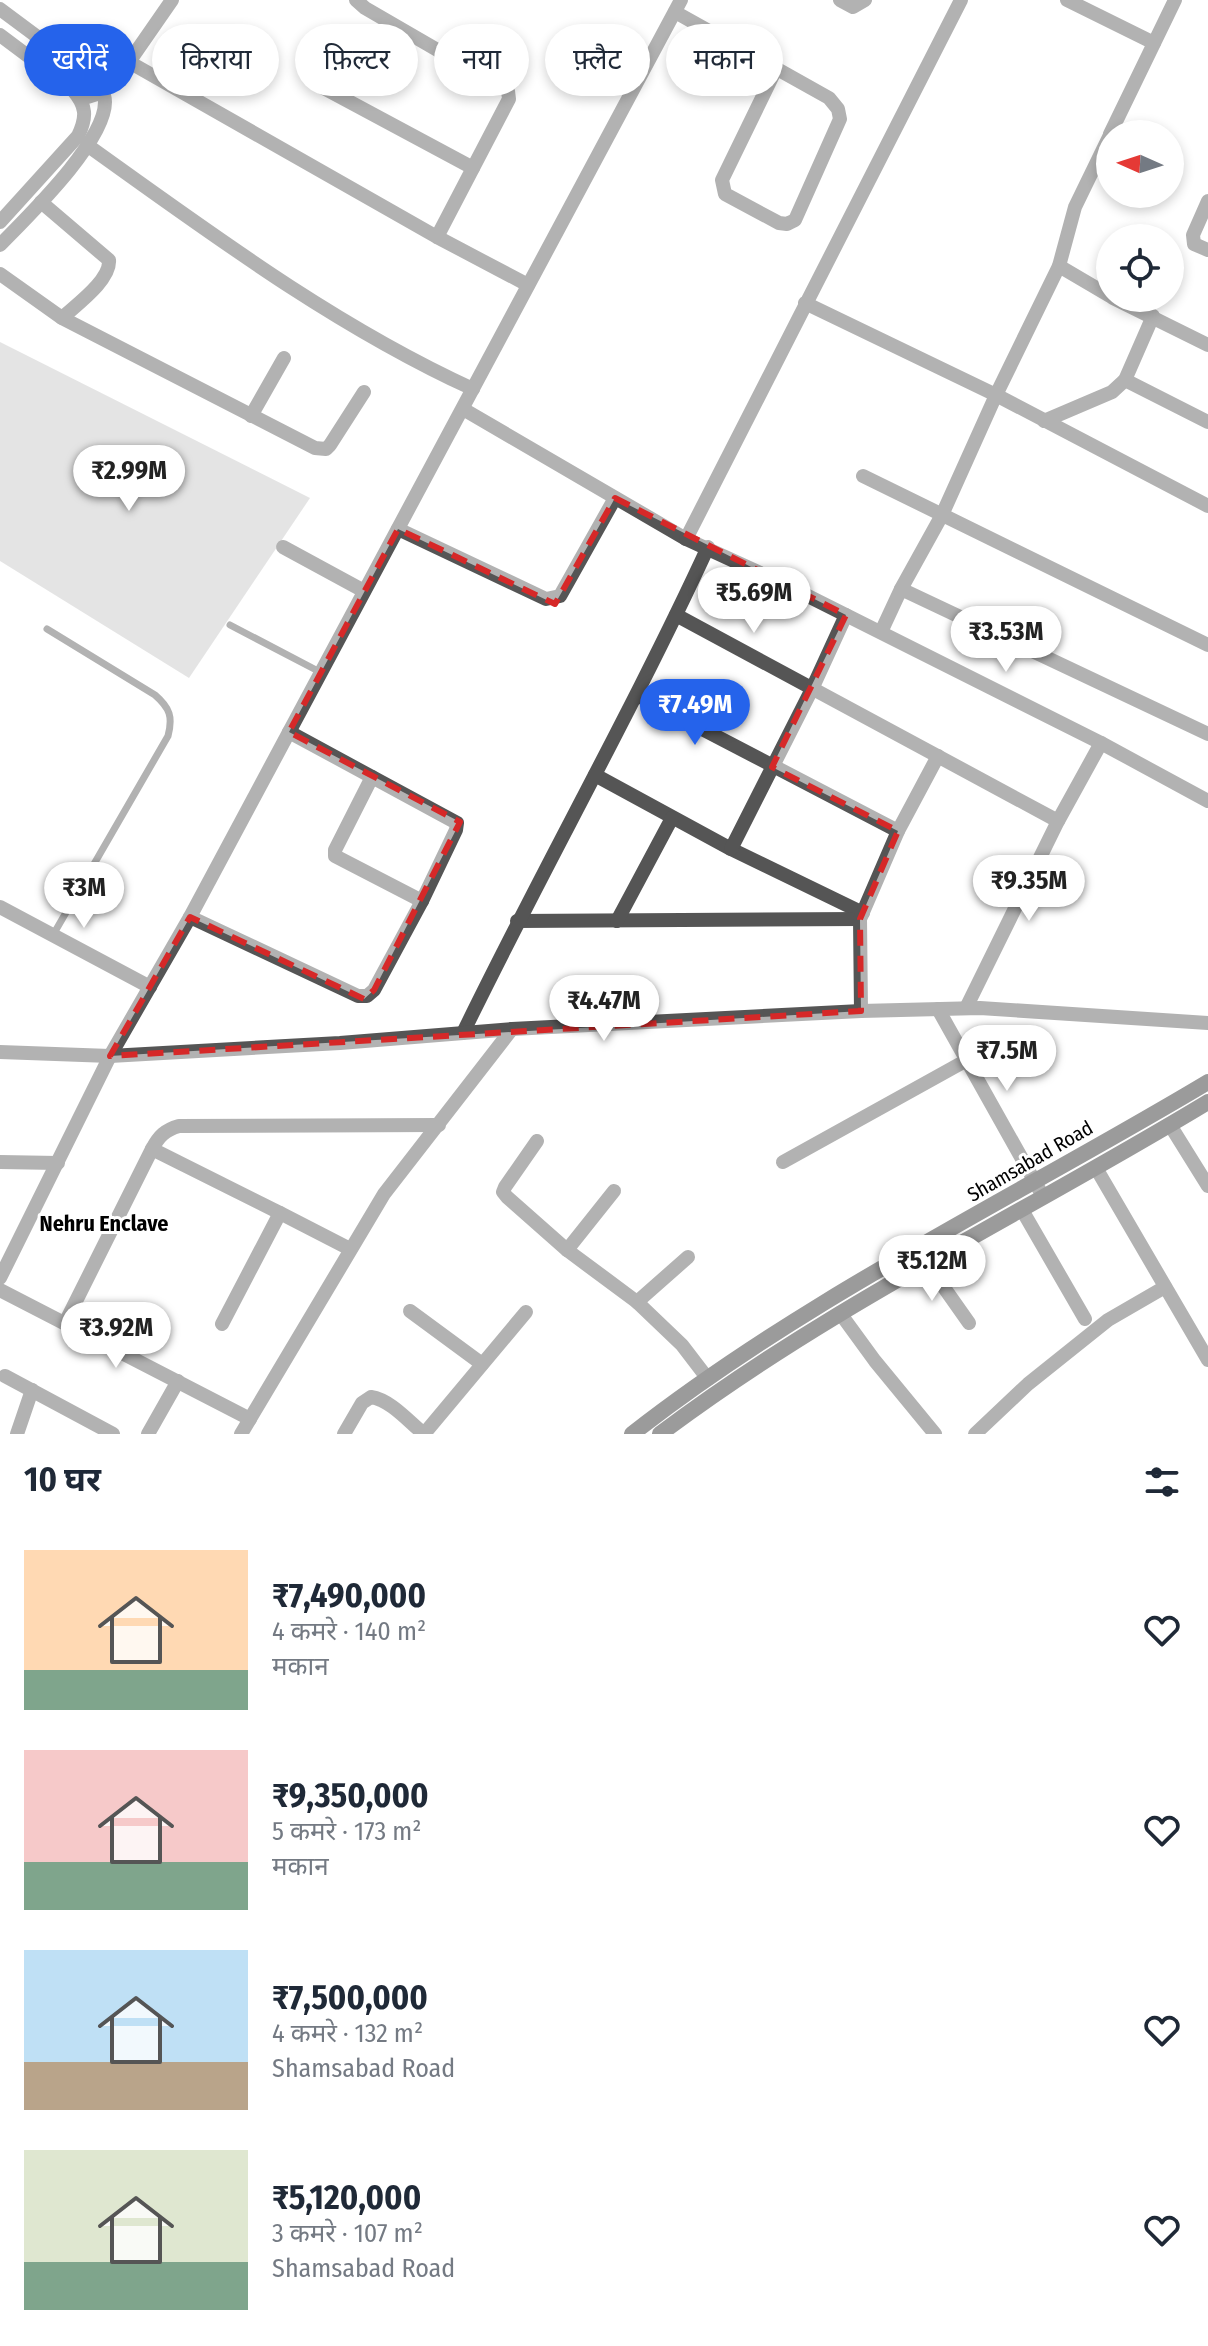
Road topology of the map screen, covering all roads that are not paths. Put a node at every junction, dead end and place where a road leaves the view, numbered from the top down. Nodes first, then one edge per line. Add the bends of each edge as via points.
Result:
1 (172, 0) edge
2 (356, 0) edge
3 (840, 0) edge
4 (865, 0) edge
5 (961, 0) edge
6 (1067, 0) edge
7 (1175, 0) edge
8 (678, 6) edge
9 (0, 9) edge
10 (706, 24) edge
11 (24, 27) edge
12 (0, 35) edge
13 (1154, 43) junction
14 (136, 52) edge
15 (136, 66) edge
16 (776, 69) joint
17 (90, 96) edge
18 (104, 96) edge
19 (339, 96) edge
20 (81, 99) junction
21 (1117, 120) edge
22 (87, 145) junction
23 (1096, 163) edge
24 (473, 168) junction
25 (1208, 201) edge
26 (41, 202) junction
27 (0, 222) edge
28 (437, 237) junction
29 (0, 245) edge
30 (1208, 250) edge
31 (1059, 266) junction
32 (0, 274) edge
33 (528, 285) junction
34 (1096, 288) edge
35 (805, 303) junction
36 (1144, 312) edge
37 (1153, 316) junction
38 (62, 318) junction
39 (1208, 345) edge
40 (284, 358) dead end
41 (1125, 380) junction
42 (473, 389) junction
43 (364, 392) dead end
44 (996, 395) junction
45 (463, 409) junction
46 (251, 416) junction
47 (1044, 421) junction
48 (1208, 422) edge
49 (863, 476) dead end
50 (615, 498) junction
51 (1208, 506) edge
52 (942, 515) junction
53 (398, 529) junction
54 (686, 539) junction
55 (283, 547) dead end
56 (708, 547) junction
57 (901, 589) junction
58 (364, 591) junction
59 (676, 615) junction
60 (846, 615) junction
61 (230, 625) dead end
62 (47, 629) dead end
63 (881, 632) junction
64 (1208, 645) edge
65 (320, 672) junction
66 (812, 689) junction
67 (637, 695) junction
68 (289, 732) junction
69 (1208, 734) edge
70 (1101, 743) junction
71 (938, 756) junction
72 (772, 767) junction
73 (595, 775) junction
74 (372, 777) junction
75 (1208, 801) edge
76 (672, 818) junction
77 (1058, 821) junction
78 (898, 831) junction
79 (731, 849) junction
80 (422, 901) junction
81 (0, 907) edge
82 (862, 916) junction
83 (190, 917) junction
84 (517, 921) junction
85 (617, 921) junction
86 (53, 935) junction
87 (150, 987) junction
88 (966, 1008) junction
89 (938, 1009) junction
90 (861, 1011) junction
91 (1208, 1023) edge
92 (512, 1029) junction
93 (463, 1033) junction
94 (0, 1052) edge
95 (110, 1056) junction
96 (967, 1060) junction
97 (1208, 1082) edge
98 (1208, 1102) edge
99 (439, 1125) junction
100 (1170, 1125) junction
101 (537, 1141) dead end
102 (152, 1149) junction
103 (0, 1162) edge
104 (783, 1162) dead end
105 (58, 1163) junction
106 (1096, 1168) junction
107 (1034, 1183) junction
108 (1208, 1186) edge
109 (614, 1191) dead end
110 (1044, 1198) junction
111 (1022, 1210) junction
112 (280, 1213) junction
113 (350, 1249) junction
114 (567, 1250) junction
115 (688, 1257) dead end
116 (926, 1262) junction
117 (0, 1278) edge
118 (1165, 1287) junction
119 (0, 1290) edge
120 (637, 1302) junction
121 (410, 1311) dead end
122 (526, 1312) dead end
123 (840, 1313) junction
124 (1085, 1319) dead end
125 (65, 1323) junction
126 (969, 1323) dead end
127 (222, 1324) dead end
128 (1208, 1360) edge
129 (482, 1364) junction
130 (5, 1376) dead end
131 (708, 1379) junction
132 (178, 1381) junction
133 (32, 1390) junction
134 (250, 1419) junction
135 (17, 1434) edge
136 (113, 1434) edge
137 (148, 1434) edge
138 (241, 1434) edge
139 (344, 1434) edge
140 (424, 1434) edge
141 (632, 1434) edge
142 (660, 1434) edge
143 (935, 1434) edge
144 (975, 1434) edge

1 - 14 street
2 - 24 street via 508,91 509,99
3 - 4 street via 853,7
5 - 35 street
6 - 13 street
7 - 13 street
8 - 10 street
8 - 33 street
9 - 11 street
12 - 20 street
13 - 21 street
15 - 28 street
16 - 16 street via 829,98 840,119 795,220 787,224 725,194 722,186
17 - 20 street
18 - 22 street via 101,124
19 - 24 street
20 - 27 street via 85,111 78,136
22 - 26 street
22 - 42 street via 283,281
23 - 31 street via 1075,207
24 - 28 street
25 - 30 street via 1193,235 1194,244
26 - 29 street
26 - 38 street via 109,260 104,278
28 - 33 street
31 - 34 street
31 - 44 street
32 - 38 street
33 - 42 street
35 - 44 street
35 - 54 street
36 - 37 street
37 - 39 street
37 - 41 street
38 - 46 street
40 - 46 street
41 - 47 street via 1112,392
41 - 48 street
42 - 45 street
43 - 46 street via 326,449
44 - 47 street
44 - 52 street
45 - 50 street
45 - 53 street
47 - 51 street
49 - 52 street
50 - 53 street via 560,596 552,600
50 - 54 street
52 - 57 street
52 - 64 street
53 - 58 street
54 - 56 street
55 - 58 street
56 - 59 street
56 - 60 street
57 - 63 street
57 - 69 street
58 - 65 street
59 - 66 street
59 - 67 street
60 - 63 street
60 - 66 street
61 - 65 lane
62 - 86 lane via 155,695 172,720 168,736
63 - 70 street
65 - 68 street
66 - 71 street
66 - 72 street
67 - 72 street
67 - 73 street
68 - 74 street
68 - 83 street
70 - 75 street
70 - 77 street
71 - 77 street
71 - 78 street
72 - 78 street
72 - 79 street
73 - 76 street
73 - 84 street
74 - 80 street via 457,823
74 - 80 street via 335,856
76 - 79 street
76 - 85 street
77 - 88 street
78 - 82 street
79 - 82 street
80 - 83 street via 367,996
81 - 86 street
82 - 85 street
82 - 90 street
83 - 87 street
84 - 85 street
84 - 93 street
86 - 87 street
87 - 95 street
88 - 89 street
88 - 91 street
89 - 90 street
89 - 96 street
90 - 92 street
92 - 93 street
92 - 99 street
93 - 95 street
94 - 95 street
95 - 105 street
96 - 104 street
96 - 107 street
97 - 107 main road, Shamsabad Road
98 - 100 main road, Shamsabad Road
99 - 102 street via 179,1126 167,1129
99 - 113 street via 384,1194
100 - 106 main road, Shamsabad Road
100 - 108 street
101 - 114 street via 503,1192
102 - 112 street
102 - 125 street
103 - 105 street
105 - 117 street
106 - 110 main road, Shamsabad Road
106 - 118 street
107 - 110 street
107 - 131 main road, Shamsabad Road via 867,1278
109 - 114 street
110 - 111 main road, Shamsabad Road
111 - 116 main road, Shamsabad Road
111 - 124 street
112 - 113 street
112 - 127 street
113 - 134 street
114 - 120 street
115 - 120 street
116 - 123 main road, Shamsabad Road
116 - 126 street
118 - 128 street
118 - 144 street via 1108,1320
119 - 125 street
120 - 131 street
121 - 129 street
122 - 129 street
123 - 142 main road, Shamsabad Road via 718,1390
123 - 143 street
125 - 132 street
129 - 140 street
130 - 133 street
131 - 141 main road, Shamsabad Road
132 - 134 street
132 - 137 street
133 - 135 street
133 - 136 street
134 - 138 street
139 - 140 street via 371,1397

